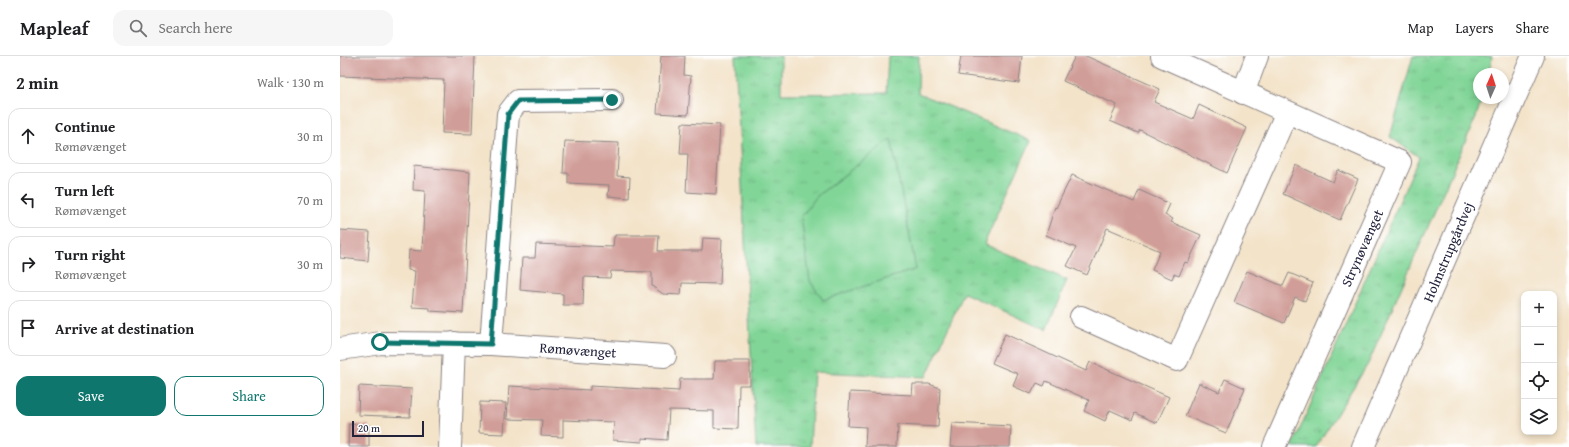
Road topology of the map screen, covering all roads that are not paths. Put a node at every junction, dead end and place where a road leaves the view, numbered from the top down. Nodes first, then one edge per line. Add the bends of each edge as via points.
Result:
1 (1162, 56) edge
2 (1257, 56) edge
3 (1533, 56) edge
4 (1243, 92) junction
5 (612, 100) dead end
6 (1287, 112) junction
7 (1081, 317) dead end
8 (454, 343) junction
9 (491, 344) junction
10 (340, 349) edge
11 (665, 356) dead end
12 (450, 447) edge
13 (1274, 447) edge
14 (1363, 447) edge

1 - 4 street, Strynøvænget
2 - 4 street
3 - 14 street, Holmstrupgårdvej
4 - 6 street, Strynøvænget
5 - 9 street via 518,101 508,114
6 - 7 street via 1176,360
6 - 13 street, Strynøvænget via 1400,162
8 - 9 street, Rømøvænget
8 - 10 street, Rømøvænget via 380,342
8 - 12 street
9 - 11 street, Rømøvænget

